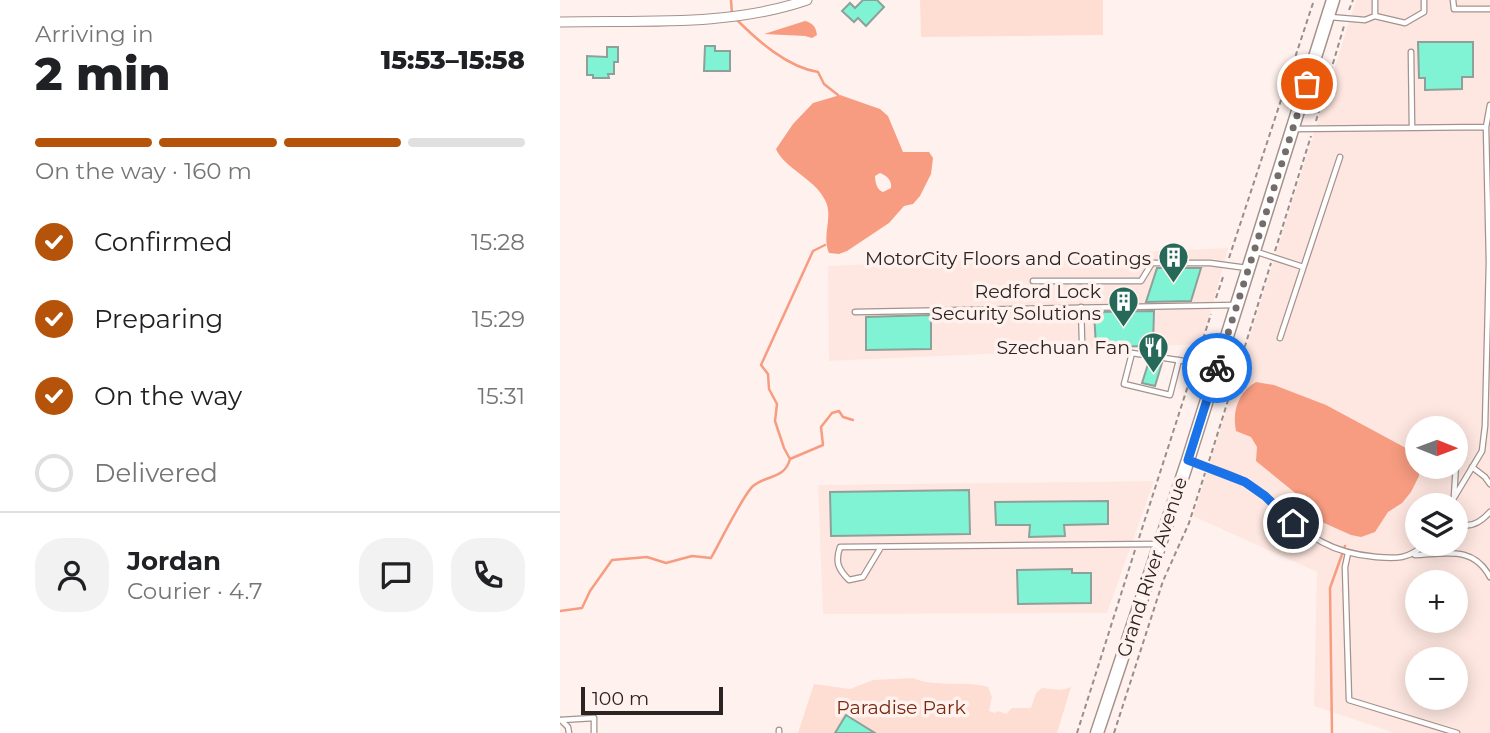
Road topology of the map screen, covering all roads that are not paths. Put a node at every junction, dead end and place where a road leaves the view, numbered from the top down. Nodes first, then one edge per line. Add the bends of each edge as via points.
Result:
1 (807, 0) edge
2 (1334, 0) edge
3 (1375, 0) edge
4 (1424, 0) edge
5 (1452, 0) edge
6 (1490, 9) edge
7 (1375, 16) junction
8 (1328, 17) junction
9 (560, 22) edge
10 (1411, 52) dead end
11 (1490, 105) edge
12 (1486, 127) junction
13 (1412, 128) junction
14 (1292, 129) junction
15 (1340, 157) dead end
16 (1253, 251) junction
17 (1303, 267) junction
18 (1248, 268) junction
19 (1033, 281) dead end
20 (1236, 305) junction
21 (1081, 307) junction
22 (855, 313) dead end
23 (1280, 338) dead end
24 (1082, 341) dead end
25 (1179, 360) junction
26 (1217, 366) junction
27 (1188, 460) junction
28 (1472, 467) junction
29 (1490, 484) edge
30 (1456, 493) edge
31 (1490, 512) edge
32 (1468, 526) edge
33 (1160, 544) junction
34 (881, 547) junction
35 (1348, 553) junction
36 (1409, 556) edge
37 (1468, 556) edge
38 (1490, 577) edge
39 (561, 720) edge
40 (569, 733) edge
41 (594, 733) edge
42 (1097, 733) edge
43 (1458, 733) edge

1 - 9 street via 775,11 703,19
2 - 8 main road, Grand River Avenue
3 - 7 lane
4 - 7 lane via 1424,12 1405,23
5 - 6 lane via 1454,9
7 - 8 lane via 1364,20
8 - 14 main road, Grand River Avenue
10 - 13 lane
11 - 12 lane
12 - 13 lane
12 - 28 lane via 1485,424 1482,451
13 - 14 lane
14 - 16 main road, Grand River Avenue
15 - 17 lane
16 - 17 lane
16 - 18 main road, Grand River Avenue
17 - 23 lane
18 - 19 lane via 1152,263 1141,281
18 - 20 main road, Grand River Avenue
20 - 21 lane
20 - 26 main road, Grand River Avenue
21 - 22 lane
21 - 24 lane
25 - 25 lane via 1132,353 1124,384 1170,395
25 - 26 lane
26 - 27 main road, Grand River Avenue
27 - 33 main road, Grand River Avenue
27 - 35 lane via 1245,482 1313,538
28 - 29 lane
28 - 30 lane
31 - 32 lane
33 - 34 lane
33 - 42 main road, Grand River Avenue
34 - 34 lane via 840,547 837,563 841,572 849,580 863,577
35 - 36 lane via 1393,559
35 - 43 lane via 1349,700
37 - 38 lane via 1482,564
39 - 40 lane
39 - 41 lane via 594,718

